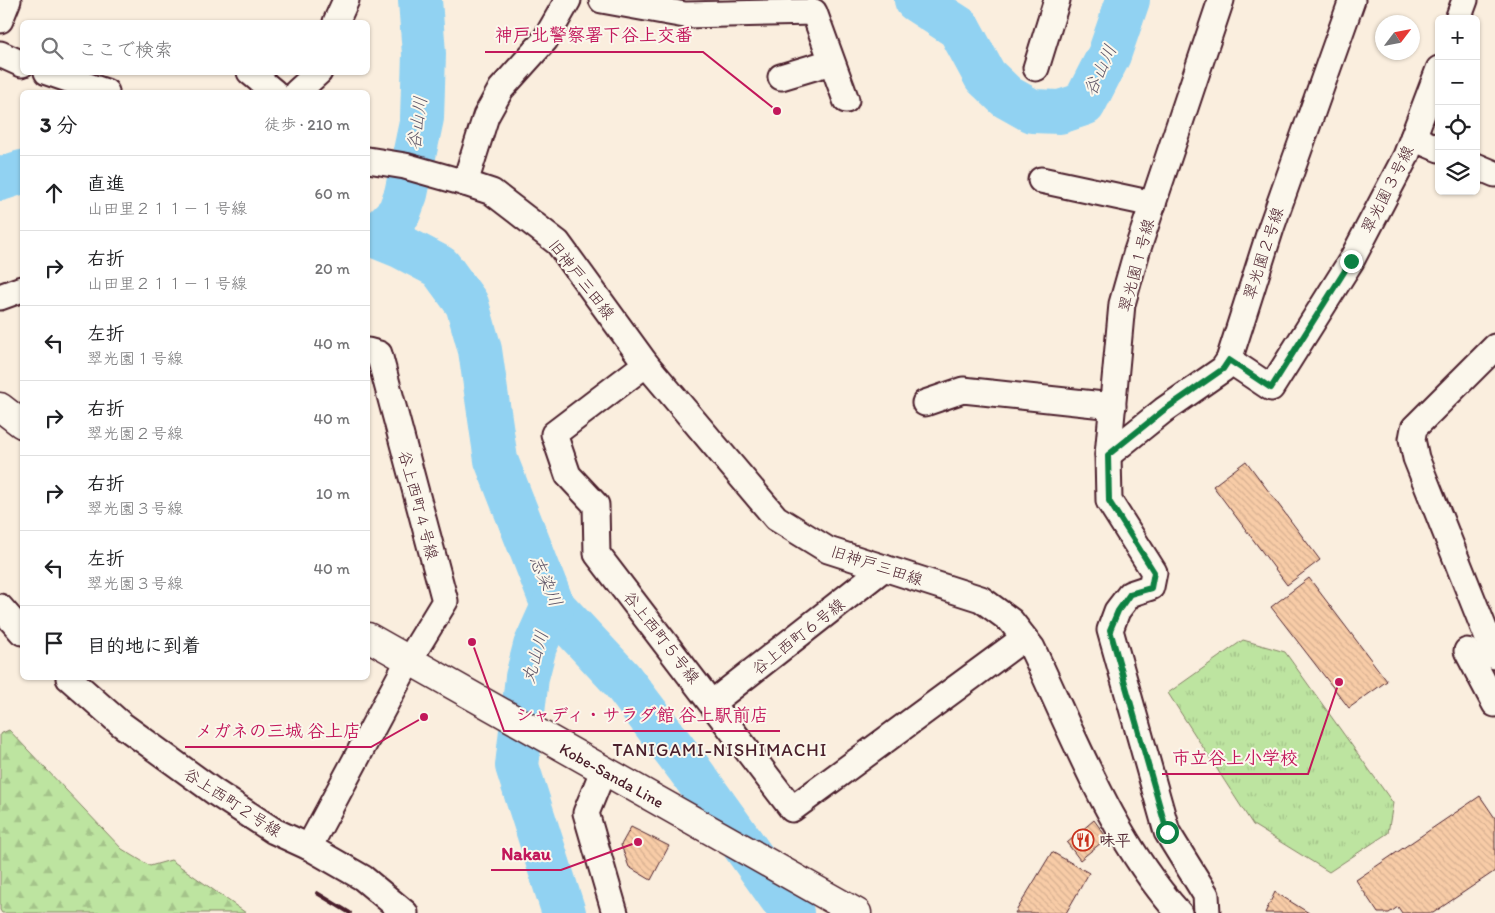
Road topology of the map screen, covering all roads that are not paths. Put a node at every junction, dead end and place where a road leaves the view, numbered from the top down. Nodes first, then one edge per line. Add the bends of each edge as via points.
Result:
1 (8, 0) edge
2 (346, 0) edge
3 (568, 0) edge
4 (602, 0) edge
5 (1057, 0) edge
6 (1221, 0) edge
7 (1352, 0) edge
8 (1465, 0) edge
9 (691, 7) edge
10 (1459, 15) edge
11 (0, 20) edge
12 (337, 20) edge
13 (0, 54) edge
14 (832, 62) junction
15 (20, 63) edge
16 (1036, 68) dead end
17 (56, 75) edge
18 (254, 75) edge
19 (315, 75) edge
20 (781, 77) dead end
21 (1435, 80) edge
22 (100, 90) edge
23 (272, 90) edge
24 (299, 90) edge
25 (846, 100) dead end
26 (1413, 138) junction
27 (1435, 147) edge
28 (370, 160) edge
29 (1480, 168) edge
30 (1495, 174) edge
31 (1041, 180) dead end
32 (464, 182) junction
33 (1153, 204) junction
34 (20, 290) edge
35 (0, 297) edge
36 (1495, 347) edge
37 (370, 352) edge
38 (1229, 360) junction
39 (646, 364) junction
40 (926, 403) dead end
41 (1113, 406) junction
42 (0, 407) edge
43 (20, 422) edge
44 (1108, 455) junction
45 (884, 568) junction
46 (0, 607) edge
47 (20, 630) edge
48 (370, 638) edge
49 (1024, 638) junction
50 (1467, 651) dead end
51 (1495, 656) edge
52 (409, 660) junction
53 (71, 680) edge
54 (712, 703) junction
55 (1495, 704) edge
56 (604, 771) junction
57 (309, 847) junction
58 (405, 913) edge
59 (615, 913) edge
60 (857, 913) edge
61 (1179, 913) edge
62 (1207, 913) edge

1 - 11 street
2 - 12 street
3 - 32 street via 545,40 501,89 486,116
4 - 9 street
5 - 16 street
6 - 33 street, 翠光園１号線
7 - 38 street, 翠光園２号線 via 1271,228
8 - 10 street
9 - 14 street via 814,12
13 - 15 street
14 - 20 street
14 - 25 street
17 - 22 street
18 - 23 street
19 - 24 street
21 - 26 street, 翠光園３号線
26 - 27 street
26 - 38 street, 翠光園３号線 via 1351,261 1271,388
28 - 32 street, 旧神戸三田線
29 - 30 street
31 - 33 street
32 - 39 street, 旧神戸三田線 via 492,192 558,243
33 - 41 street, 翠光園１号線 via 1122,304
34 - 35 street
36 - 51 street via 1414,428 1412,439 1416,458
37 - 52 street, 谷上西町４号線 via 379,354 445,601
38 - 44 street, 翠光園２号線 via 1223,369
39 - 45 street, 旧神戸三田線 via 776,518 828,550
39 - 54 street, 谷上西町５号線 via 554,434 568,475 596,505 597,554
40 - 41 street via 964,390
41 - 44 street, 翠光園１号線
42 - 43 main road
44 - 62 street, 翠光園１号線 via 1109,501 1154,572 1151,588 1130,594 1110,630 1167,832 1206,895
45 - 49 street, 旧神戸三田線 via 981,599 1011,621
45 - 54 street, 谷上西町６号線
46 - 47 street
48 - 52 main road, Kobe-Sanda Line
49 - 54 street, 谷上西町５号線 via 792,809
49 - 61 street, 旧神戸三田線 via 1032,648 1123,838 1155,887
50 - 55 street
52 - 56 main road, Kobe-Sanda Line
52 - 57 street
53 - 57 street, 谷上西町２号線 via 121,724 216,793 274,831
56 - 59 street via 586,813
56 - 60 main road, Kobe-Sanda Line
57 - 58 street, 谷上西町２号線 via 363,878

